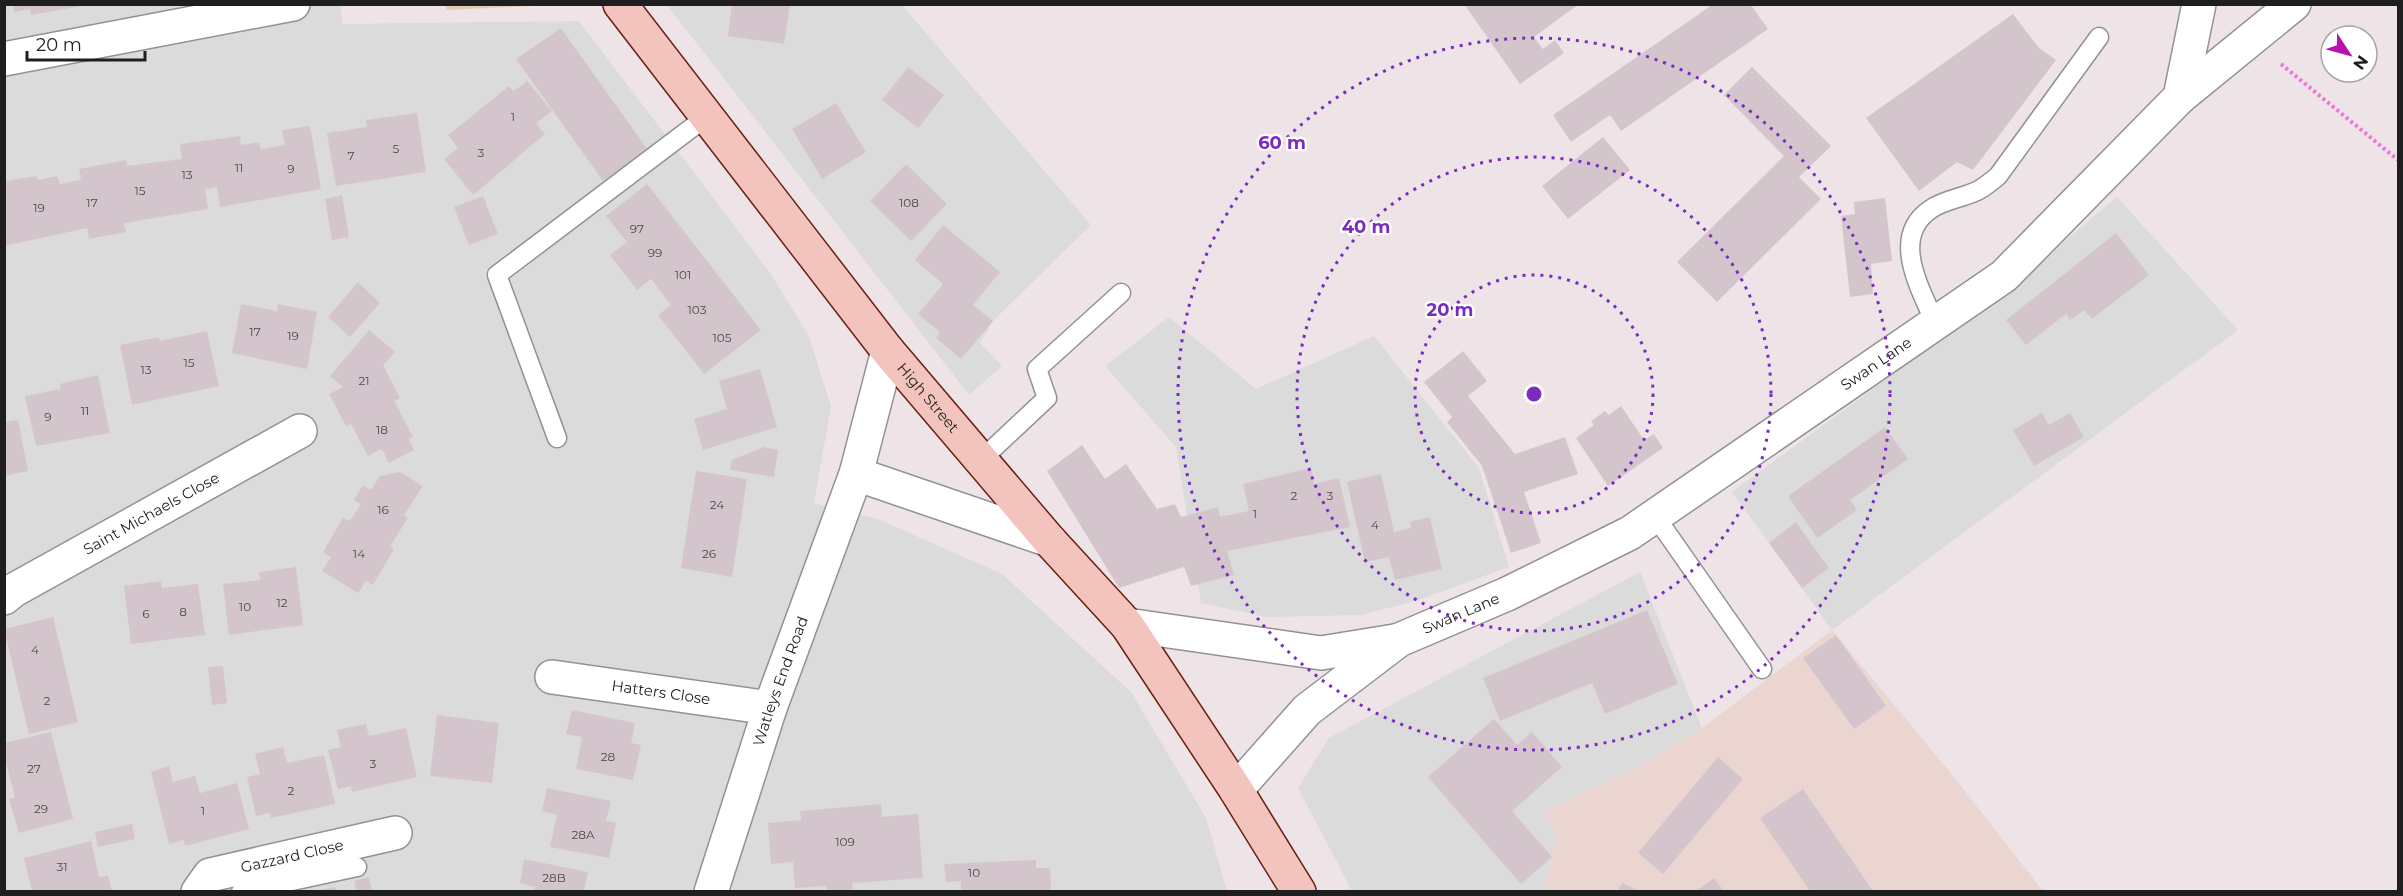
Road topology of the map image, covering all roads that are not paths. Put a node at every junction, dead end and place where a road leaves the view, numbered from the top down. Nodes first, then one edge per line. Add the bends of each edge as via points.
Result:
1 (293, 4) edge
2 (620, 4) edge
3 (2199, 4) edge
4 (2294, 4) edge
5 (2099, 37) dead end
6 (4, 59) edge
7 (2180, 97) junction
8 (706, 117) junction
9 (1121, 293) dead end
10 (1935, 323) junction
11 (888, 351) junction
12 (300, 431) dead end
13 (557, 438) dead end
14 (982, 459) junction
15 (856, 474) junction
16 (1655, 516) junction
17 (1049, 540) junction
18 (4, 598) edge
19 (1127, 625) junction
20 (1399, 640) junction
21 (1762, 669) dead end
22 (552, 677) dead end
23 (770, 708) junction
24 (1236, 790) junction
25 (395, 833) dead end
26 (357, 867) dead end
27 (198, 891) edge
28 (241, 891) edge
29 (711, 891) edge
30 (1299, 891) edge

1 - 6 street
2 - 8 main road, High Street
3 - 7 street
4 - 7 street, Swan Lane
5 - 10 lane via 1998,176 1978,190 1930,209 1912,229 1912,267
7 - 10 street, Swan Lane via 2004,276
8 - 11 main road, High Street
8 - 13 lane via 497,275
9 - 14 lane via 1037,369 1047,398
10 - 16 street, Swan Lane
11 - 14 main road, High Street
11 - 15 street, Watleys End Road
12 - 18 street, Saint Michaels Close
14 - 17 main road, High Street
15 - 17 street
15 - 23 street, Watleys End Road
16 - 20 street, Swan Lane via 1630,533 1507,594
16 - 21 lane
17 - 19 main road, High Street
19 - 20 street, Swan Lane via 1321,653
19 - 24 main road, High Street
20 - 24 street, Swan Lane via 1307,710
22 - 23 street, Hatters Close
23 - 29 street, Watleys End Road
24 - 30 main road, High Street
25 - 27 street, Gazzard Close via 210,876
26 - 28 lane

